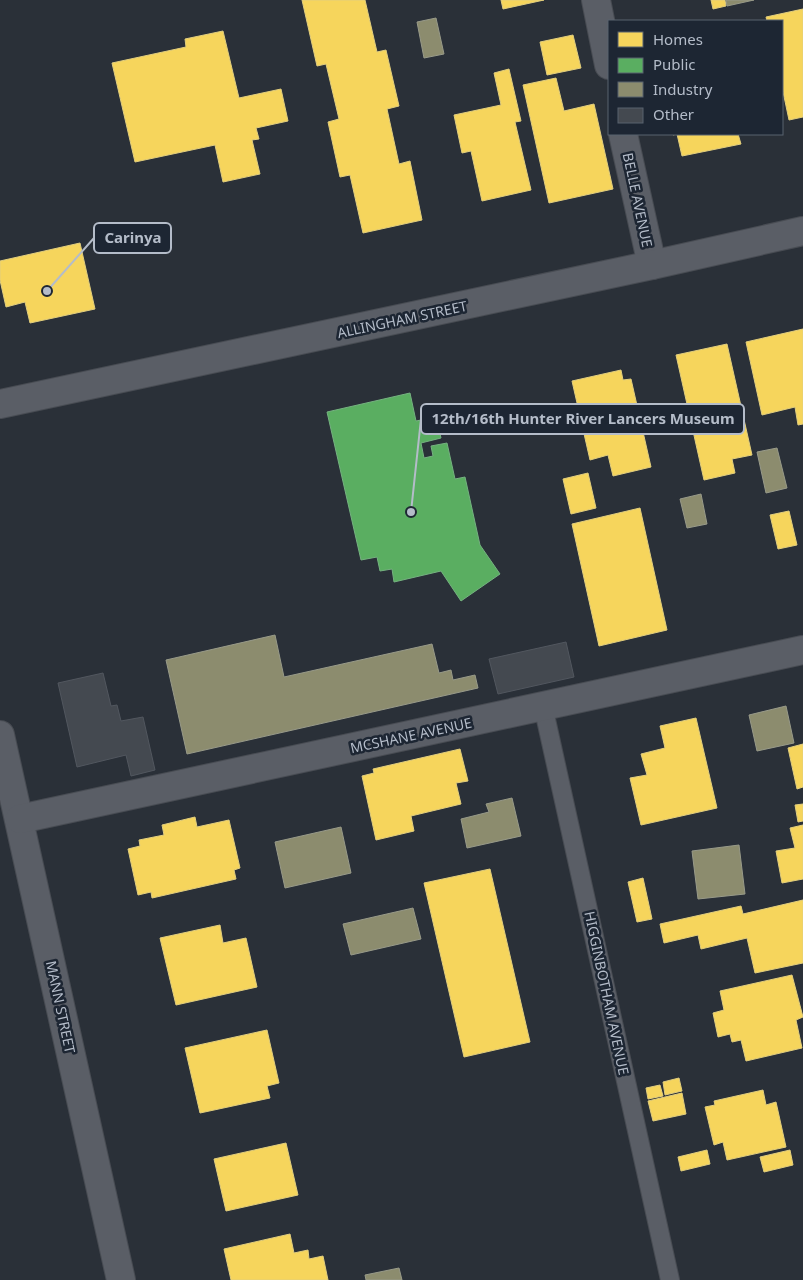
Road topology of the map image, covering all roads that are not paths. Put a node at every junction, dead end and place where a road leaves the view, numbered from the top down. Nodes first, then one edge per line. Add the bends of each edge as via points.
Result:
1 (596, 0) edge
2 (608, 60) edge
3 (623, 135) edge
4 (803, 231) edge
5 (652, 265) junction
6 (0, 404) edge
7 (803, 650) edge
8 (543, 706) junction
9 (0, 735) edge
10 (20, 819) junction
11 (121, 1280) edge
12 (670, 1280) edge

1 - 2 street
3 - 5 street, BELLE AVENUE
4 - 5 street, ALLINGHAM STREET
5 - 6 street, ALLINGHAM STREET
7 - 8 street, MCSHANE AVENUE
8 - 10 street, MCSHANE AVENUE
8 - 12 lane, HIGGINBOTHAM AVENUE
9 - 10 street, MANN STREET
10 - 11 street, MANN STREET

